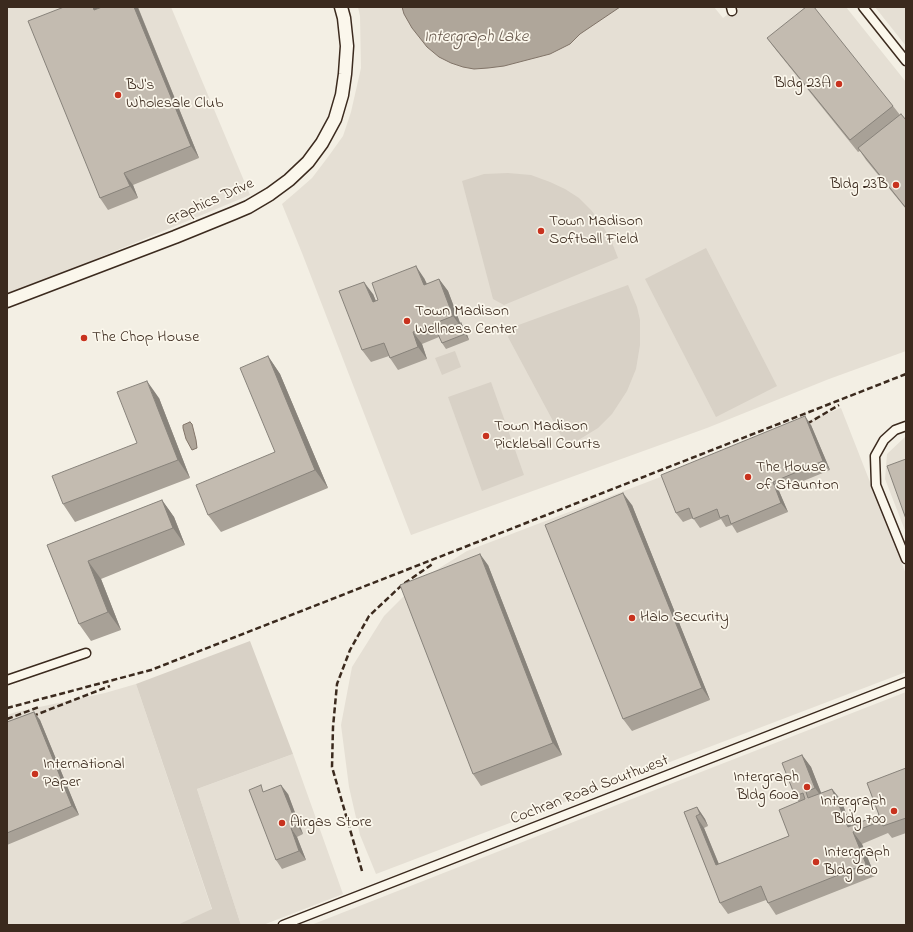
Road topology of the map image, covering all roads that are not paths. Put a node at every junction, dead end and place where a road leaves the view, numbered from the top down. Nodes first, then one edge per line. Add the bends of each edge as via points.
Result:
1 (341, 7) edge
2 (863, 7) edge
3 (906, 61) edge
4 (7, 301) edge
5 (906, 426) edge
6 (906, 559) edge
7 (86, 653) dead end
8 (7, 680) edge
9 (906, 682) edge
10 (283, 925) edge

1 - 4 street, Graphics Drive via 347,46 342,95 322,143 308,162 289,180 248,207
2 - 3 street
5 - 6 street via 895,430 884,440 875,456 876,485
7 - 8 street
9 - 10 street, Cochran Road Southwest

